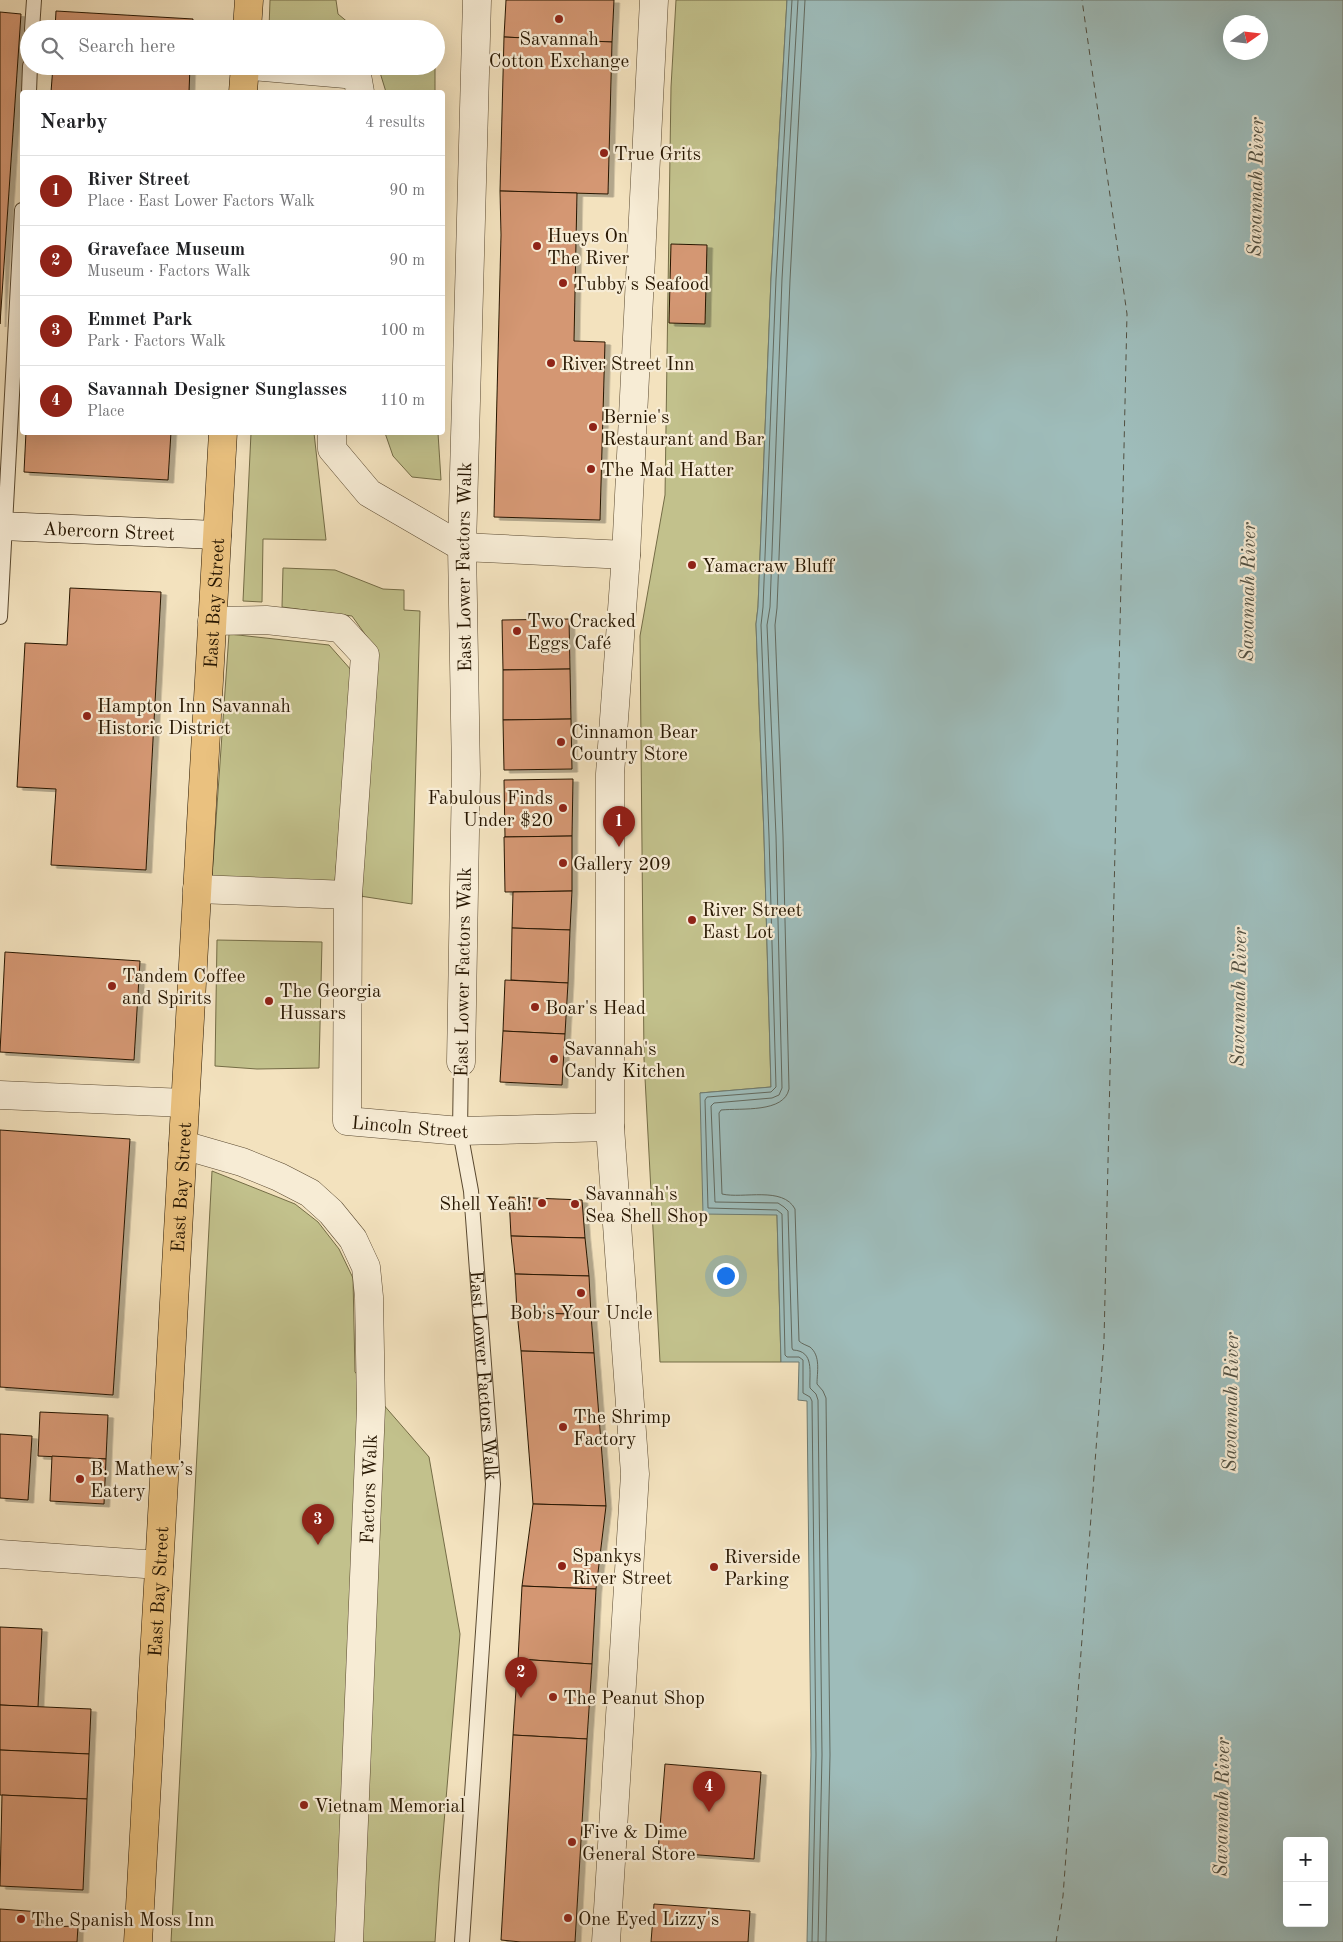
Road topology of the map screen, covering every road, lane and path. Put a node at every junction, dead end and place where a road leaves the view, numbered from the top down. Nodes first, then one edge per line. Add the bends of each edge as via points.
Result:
1 (34, 0) edge
2 (248, 0) edge
3 (477, 0) edge
4 (654, 0) edge
5 (33, 20) edge
6 (247, 20) edge
7 (30, 75) edge
8 (244, 75) edge
9 (357, 75) edge
10 (29, 90) edge
11 (243, 90) edge
12 (360, 90) edge
13 (20, 243) edge
14 (223, 435) edge
15 (332, 435) edge
16 (3, 527) edge
17 (217, 535) junction
18 (462, 547) junction
19 (626, 554) junction
20 (0, 617) edge
21 (212, 621) junction
22 (198, 889) junction
23 (348, 895) junction
24 (461, 1062) joint
25 (0, 1095) edge
26 (185, 1103) junction
27 (610, 1127) junction
28 (460, 1131) junction
29 (183, 1145) junction
30 (0, 1554) edge
31 (160, 1565) junction
32 (138, 1942) edge
33 (349, 1942) edge
34 (462, 1942) edge
35 (606, 1942) edge

1 - 5 lane
2 - 6 main road
3 - 18 street, East Lower Factors Walk
4 - 19 street
7 - 10 lane
8 - 11 main road
9 - 12 street
13 - 16 lane
14 - 17 main road, East Bay Street
15 - 18 street via 332,449 369,493
16 - 17 street, Abercorn Street
16 - 20 lane
17 - 21 main road, East Bay Street
18 - 19 street
18 - 24 street, East Lower Factors Walk via 466,774
19 - 27 street via 610,774
21 - 22 main road, East Bay Street
21 - 23 street via 266,620 340,628 365,655
22 - 23 street
22 - 26 main road, East Bay Street
23 - 28 street, Lincoln Street via 347,1121
24 - 28 lane, East Lower Factors Walk
25 - 26 street
26 - 29 main road, East Bay Street
27 - 28 street, Lincoln Street
27 - 35 street via 634,1474
28 - 34 lane, East Lower Factors Walk via 470,1191 493,1484
29 - 31 main road, East Bay Street
29 - 33 street, Factors Walk via 242,1162 310,1193 353,1239 366,1267 371,1408
30 - 31 street
31 - 32 main road, East Bay Street

